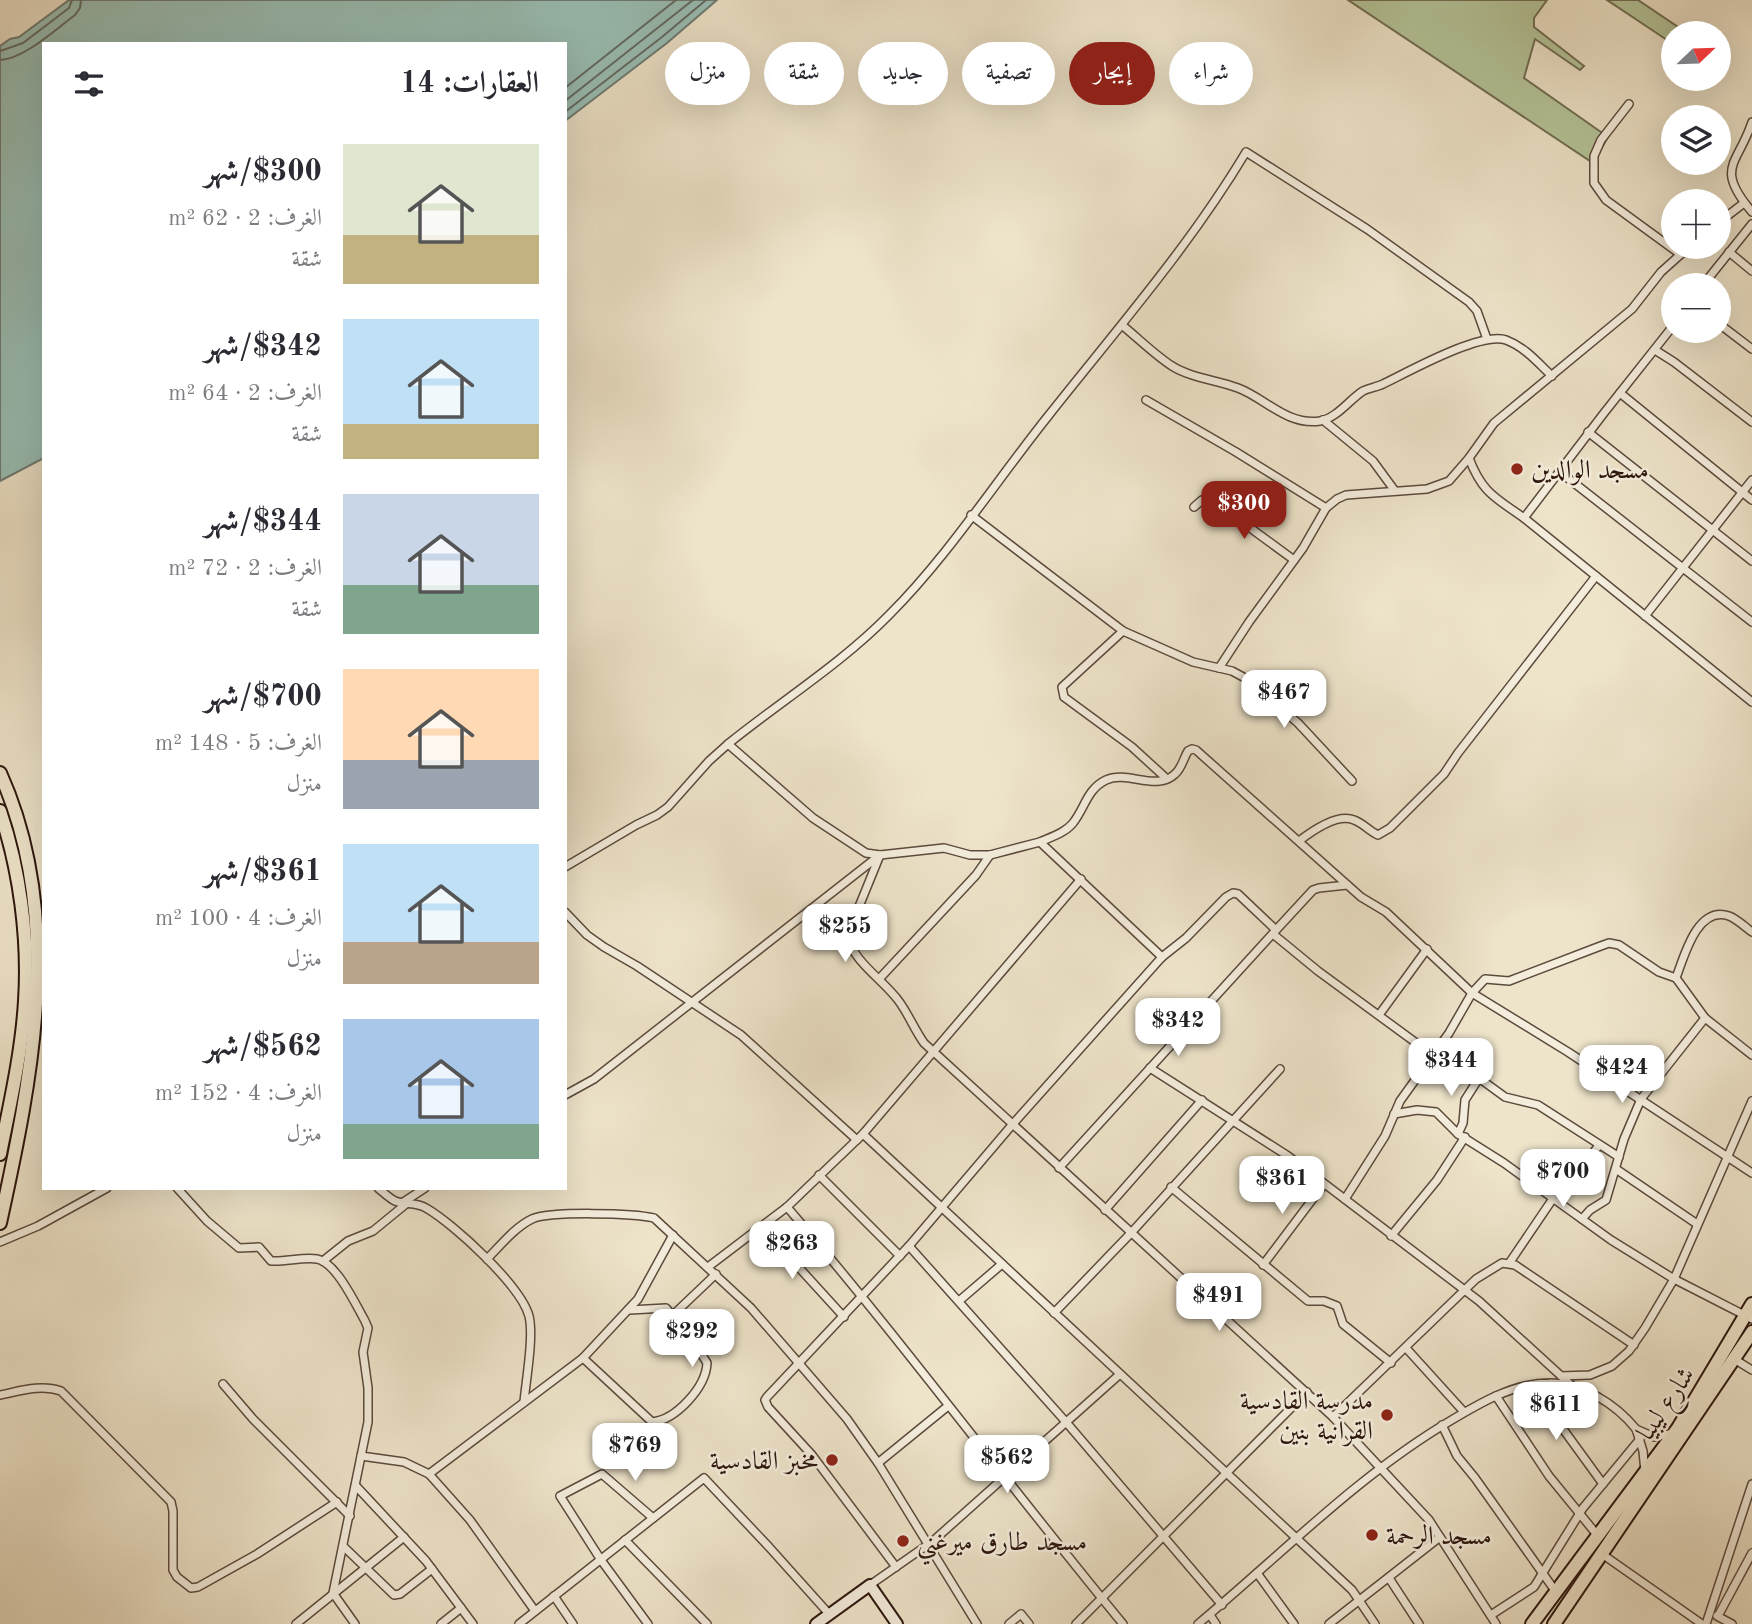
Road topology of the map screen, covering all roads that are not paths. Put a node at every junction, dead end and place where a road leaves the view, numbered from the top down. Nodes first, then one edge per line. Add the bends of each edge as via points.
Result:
1 (1629, 104) dead end
2 (1752, 122) edge
3 (1744, 203) junction
4 (1752, 212) edge
5 (1731, 213) edge
6 (1752, 224) edge
7 (1661, 240) edge
8 (1731, 250) edge
9 (1731, 254) edge
10 (1675, 259) edge
11 (1723, 259) edge
12 (1752, 271) edge
13 (1712, 273) edge
14 (1123, 326) junction
15 (1731, 333) edge
16 (1487, 339) junction
17 (1661, 342) edge
18 (1752, 349) edge
19 (1655, 350) junction
20 (1552, 376) junction
21 (1620, 393) junction
22 (1146, 400) dead end
23 (1323, 420) junction
24 (1752, 422) edge
25 (1588, 432) junction
26 (1469, 458) junction
27 (1560, 472) junction
28 (1752, 481) edge
29 (1395, 491) junction
30 (1742, 493) junction
31 (1752, 500) edge
32 (1194, 507) dead end
33 (1326, 508) junction
34 (971, 515) junction
35 (1524, 519) junction
36 (1713, 530) junction
37 (1294, 561) junction
38 (1752, 561) edge
39 (1683, 568) junction
40 (1596, 576) junction
41 (1646, 616) junction
42 (1752, 622) edge
43 (1123, 631) junction
44 (1219, 668) junction
45 (1752, 702) edge
46 (728, 744) junction
47 (0, 773) edge
48 (1167, 779) junction
49 (1352, 781) dead end
50 (0, 811) edge
51 (1299, 841) junction
52 (1040, 842) junction
53 (880, 855) junction
54 (990, 855) junction
55 (567, 866) edge
56 (1081, 879) junction
57 (1347, 885) junction
58 (567, 914) edge
59 (1275, 932) junction
60 (1752, 932) edge
61 (1427, 949) junction
62 (1162, 957) junction
63 (880, 978) junction
64 (1676, 978) junction
65 (1472, 993) junction
66 (692, 1003) junction
67 (1380, 1015) junction
68 (1706, 1018) junction
69 (932, 1052) junction
70 (1436, 1052) junction
71 (1752, 1055) edge
72 (1150, 1068) junction
73 (1280, 1069) dead end
74 (1479, 1078) junction
75 (567, 1094) edge
76 (1641, 1099) junction
77 (1202, 1100) junction
78 (1752, 1101) edge
79 (1394, 1114) junction
80 (1233, 1119) junction
81 (1012, 1125) junction
82 (1462, 1136) junction
83 (860, 1137) junction
84 (1599, 1145) junction
85 (0, 1154) edge
86 (1727, 1155) junction
87 (1619, 1157) junction
88 (1059, 1168) junction
89 (1616, 1169) junction
90 (1752, 1173) edge
91 (819, 1175) junction
92 (1324, 1184) junction
93 (1171, 1187) junction
94 (103, 1190) edge
95 (179, 1190) edge
96 (380, 1190) edge
97 (422, 1190) edge
98 (1553, 1198) junction
99 (1345, 1199) junction
100 (404, 1203) junction
101 (787, 1207) junction
102 (941, 1207) junction
103 (1105, 1210) junction
104 (1582, 1219) junction
105 (0, 1223) edge
106 (1697, 1224) junction
107 (762, 1227) junction
108 (1130, 1233) junction
109 (673, 1236) junction
110 (1391, 1236) junction
111 (0, 1242) edge
112 (909, 1246) junction
113 (900, 1256) junction
114 (487, 1259) junction
115 (323, 1261) junction
116 (1510, 1262) junction
117 (1002, 1264) junction
118 (1263, 1265) junction
119 (708, 1267) junction
120 (716, 1274) junction
121 (1674, 1279) junction
122 (1465, 1290) junction
123 (863, 1295) junction
124 (959, 1301) junction
125 (630, 1310) junction
126 (1054, 1313) junction
127 (1750, 1313) edge
128 (674, 1314) junction
129 (844, 1317) junction
130 (1752, 1332) edge
131 (1633, 1345) junction
132 (1406, 1348) junction
133 (583, 1358) junction
134 (1734, 1359) junction
135 (800, 1363) junction
136 (1391, 1363) junction
137 (1752, 1370) edge
138 (1119, 1375) junction
139 (1561, 1376) junction
140 (223, 1384) dead end
141 (1531, 1385) junction
142 (1572, 1386) junction
143 (1307, 1392) junction
144 (0, 1395) edge
145 (1496, 1396) junction
146 (524, 1402) junction
147 (948, 1406) junction
148 (1464, 1412) junction
149 (1333, 1417) junction
150 (1066, 1422) junction
151 (1442, 1425) junction
152 (1636, 1429) junction
153 (1674, 1432) junction
154 (1640, 1439) junction
155 (361, 1456) junction
156 (878, 1463) junction
157 (1381, 1466) junction
158 (1645, 1473) junction
159 (429, 1474) junction
160 (1227, 1475) junction
161 (1004, 1478) junction
162 (1603, 1484) junction
163 (1752, 1484) edge
164 (356, 1486) junction
165 (337, 1502) junction
166 (1579, 1515) junction
167 (351, 1516) junction
168 (653, 1518) junction
169 (1598, 1536) junction
170 (404, 1537) junction
171 (1165, 1537) junction
172 (1440, 1537) junction
173 (1296, 1538) junction
174 (625, 1540) junction
175 (927, 1545) junction
176 (344, 1547) junction
177 (1752, 1553) edge
178 (1602, 1554) junction
179 (601, 1560) junction
180 (897, 1567) junction
181 (365, 1568) junction
182 (432, 1569) junction
183 (1257, 1573) junction
184 (1542, 1576) junction
185 (1389, 1578) junction
186 (870, 1585) junction
187 (1556, 1592) junction
188 (333, 1593) junction
189 (554, 1596) junction
190 (1101, 1598) junction
191 (1361, 1601) junction
192 (1222, 1605) junction
193 (461, 1608) junction
194 (535, 1611) junction
195 (1710, 1612) junction
196 (830, 1615) junction
197 (1210, 1615) junction
198 (1491, 1615) junction
199 (1718, 1616) junction
200 (1536, 1619) edge
201 (296, 1624) edge
202 (355, 1624) edge
203 (441, 1624) edge
204 (473, 1624) edge
205 (519, 1624) edge
206 (573, 1624) edge
207 (648, 1624) edge
208 (708, 1624) edge
209 (816, 1624) edge
210 (897, 1624) edge
211 (977, 1624) edge
212 (1009, 1624) edge
213 (1029, 1624) edge
214 (1076, 1624) edge
215 (1123, 1624) edge
216 (1198, 1624) edge
217 (1216, 1624) edge
218 (1294, 1624) edge
219 (1329, 1624) edge
220 (1375, 1624) edge
221 (1419, 1624) edge
222 (1496, 1624) edge
223 (1554, 1624) edge
224 (1704, 1624) edge
225 (1732, 1624) edge

1 - 7 street via 1601,140 1594,156 1594,183 1606,200
2 - 3 street via 1732,161 1732,180
3 - 4 street
3 - 5 street
6 - 8 street
9 - 12 street
10 - 20 street via 1632,309
11 - 13 street
14 - 16 street via 1246,152 1367,229 1469,302
14 - 23 street via 1181,371 1238,388 1287,417
14 - 34 street
15 - 18 street
16 - 20 street via 1504,339 1524,350
16 - 23 street via 1364,390
17 - 19 street
19 - 21 street
19 - 24 street
20 - 26 street via 1494,423
21 - 25 street
21 - 30 street
22 - 33 street
23 - 29 street via 1373,461
25 - 27 street
25 - 36 street
26 - 29 street via 1439,486
26 - 35 street via 1479,483
27 - 35 street
27 - 39 street
28 - 30 street
29 - 33 street via 1346,495
30 - 31 street
30 - 36 street
32 - 37 street via 1202,500 1212,500
33 - 37 street
34 - 43 street
34 - 46 street via 890,614
35 - 40 street
36 - 38 street
36 - 39 street
37 - 44 street
39 - 41 street
39 - 42 street
40 - 41 street
40 - 51 street via 1444,774 1390,828 1378,835 1348,819 1321,825
41 - 45 street
43 - 44 street via 1193,662
43 - 48 street via 1062,687 1063,697
44 - 49 street via 1245,678 1269,698
46 - 53 street via 813,818 857,849
46 - 55 street via 668,807
47 - 105 main road via 29,870 38,981 26,1095
48 - 51 street via 1188,751 1196,750
48 - 52 street via 1109,779 1092,790 1071,826
50 - 85 main road via 18,892 26,982 23,1027
51 - 57 street
52 - 54 street
52 - 56 street
53 - 54 street via 944,848
53 - 63 street via 846,936 858,957
53 - 66 street
54 - 63 street
56 - 62 street
56 - 69 street
57 - 59 street via 1313,890
57 - 61 street
58 - 66 street via 604,947
59 - 62 street via 1233,893
59 - 67 street via 1318,971
59 - 72 street
60 - 64 street via 1730,916 1710,917 1692,938
61 - 65 street
61 - 67 street
62 - 81 street
63 - 69 street
64 - 65 street via 1609,943 1509,981 1485,979
64 - 68 street
65 - 70 street
65 - 76 street
66 - 75 street via 594,1079
66 - 83 street via 741,1035
67 - 70 street
68 - 71 street
68 - 76 street
69 - 81 street
69 - 83 street
70 - 74 street
70 - 79 street
72 - 77 street
72 - 88 street
73 - 80 street
74 - 82 street via 1465,1100
74 - 84 street via 1505,1097 1547,1110
76 - 86 street
76 - 87 street
77 - 80 street
77 - 103 street
78 - 86 street
79 - 82 street via 1436,1112
79 - 99 street
80 - 92 street
80 - 93 street
81 - 88 street
81 - 102 street
82 - 98 street
82 - 110 street via 1437,1180
83 - 91 street
83 - 102 street
84 - 87 street
84 - 98 street via 1575,1166
86 - 90 street
86 - 106 street
87 - 89 street
88 - 103 street
89 - 104 street via 1605,1202
89 - 106 street
91 - 101 street
91 - 113 street
92 - 99 street
92 - 118 street
93 - 108 street
93 - 118 street
94 - 111 street
95 - 115 street via 239,1248 258,1247 271,1261
96 - 100 street
97 - 100 street
98 - 104 street
98 - 116 street
99 - 110 street
100 - 114 street via 425,1208
100 - 115 street via 373,1231 348,1241
101 - 107 street
101 - 123 street
102 - 112 street
102 - 117 street
103 - 108 street
104 - 121 street
106 - 121 street
107 - 119 street
107 - 129 street
108 - 126 street
108 - 143 street
109 - 114 street via 645,1216 558,1213 531,1219
109 - 119 street
109 - 125 street
110 - 122 street
112 - 113 street
112 - 124 street
113 - 123 street
114 - 146 street via 515,1291 529,1317
115 - 155 street via 340,1278 368,1328 363,1352 369,1422
116 - 122 street via 1487,1270
116 - 131 street
117 - 124 street
117 - 126 street
118 - 136 street via 1308,1301 1336,1306 1343,1324
119 - 120 street
120 - 128 street
120 - 135 street
121 - 127 street
121 - 131 street
122 - 132 street
122 - 139 street
123 - 129 street
123 - 147 street
124 - 150 street
125 - 128 street via 662,1307
125 - 133 street
126 - 138 street
127 - 153 main road, شارع ليبيا
128 - 133 street via 706,1358 706,1371 700,1387 664,1419 649,1420
129 - 135 street
130 - 134 main road, شارع ليبيا
131 - 139 street via 1604,1370
132 - 136 street
132 - 148 street
133 - 146 street
134 - 137 street
134 - 178 main road, شارع ليبيا
135 - 156 street
135 - 180 street via 769,1394 766,1404 812,1455
136 - 149 street
138 - 150 street
138 - 160 street
139 - 142 street
140 - 165 street
141 - 142 street
141 - 145 street
141 - 162 street
142 - 152 street via 1611,1406
143 - 149 street
143 - 160 street
144 - 165 street via 40,1387 61,1391 130,1459 171,1502 173,1570 191,1588 257,1554
145 - 148 street
145 - 166 street
146 - 159 street
147 - 156 street
147 - 161 street
148 - 151 street
149 - 157 street
150 - 161 street
150 - 171 street
151 - 157 street
151 - 184 street via 1457,1457
152 - 153 street via 1654,1437
152 - 154 street
153 - 158 main road, شارع ليبيا
154 - 158 street
154 - 162 street
155 - 159 street via 404,1462
155 - 164 street
156 - 175 street
157 - 172 street
157 - 173 street
158 - 169 main road, شارع ليبيا
159 - 194 street via 470,1520
160 - 171 street
160 - 173 street
161 - 175 street
161 - 190 street
162 - 166 street
163 - 195 street
164 - 167 street
164 - 170 street
165 - 167 street
166 - 169 street
166 - 184 street
167 - 176 street
168 - 174 street
168 - 179 street via 602,1474 562,1495
168 - 196 street via 701,1479 707,1480
169 - 187 main road, شارع ليبيا
170 - 181 street
170 - 182 street
171 - 190 street
171 - 192 street
172 - 185 street
172 - 198 street
173 - 183 street
173 - 191 street
174 - 179 street
174 - 208 street
175 - 180 street
175 - 211 street
176 - 181 street
176 - 188 street
177 - 199 street
178 - 223 main road, شارع ليبيا
178 - 224 street
179 - 189 street
179 - 207 street
180 - 186 street
181 - 182 street via 394,1595
181 - 188 street
182 - 193 street
183 - 192 street
183 - 218 street
184 - 187 street
184 - 198 street via 1528,1592
185 - 191 street
185 - 221 street
186 - 196 street
186 - 210 street
187 - 200 main road, شارع ليبيا
188 - 201 street
188 - 202 street
189 - 194 street
189 - 206 street
190 - 214 street
190 - 215 street
191 - 219 street
191 - 220 street
192 - 197 street
193 - 203 street
193 - 204 street
194 - 205 street
195 - 199 street
195 - 224 street
196 - 209 street
197 - 216 street
197 - 217 street
198 - 222 street
199 - 225 street
200 - 223 street
212 - 213 street via 1021,1614

